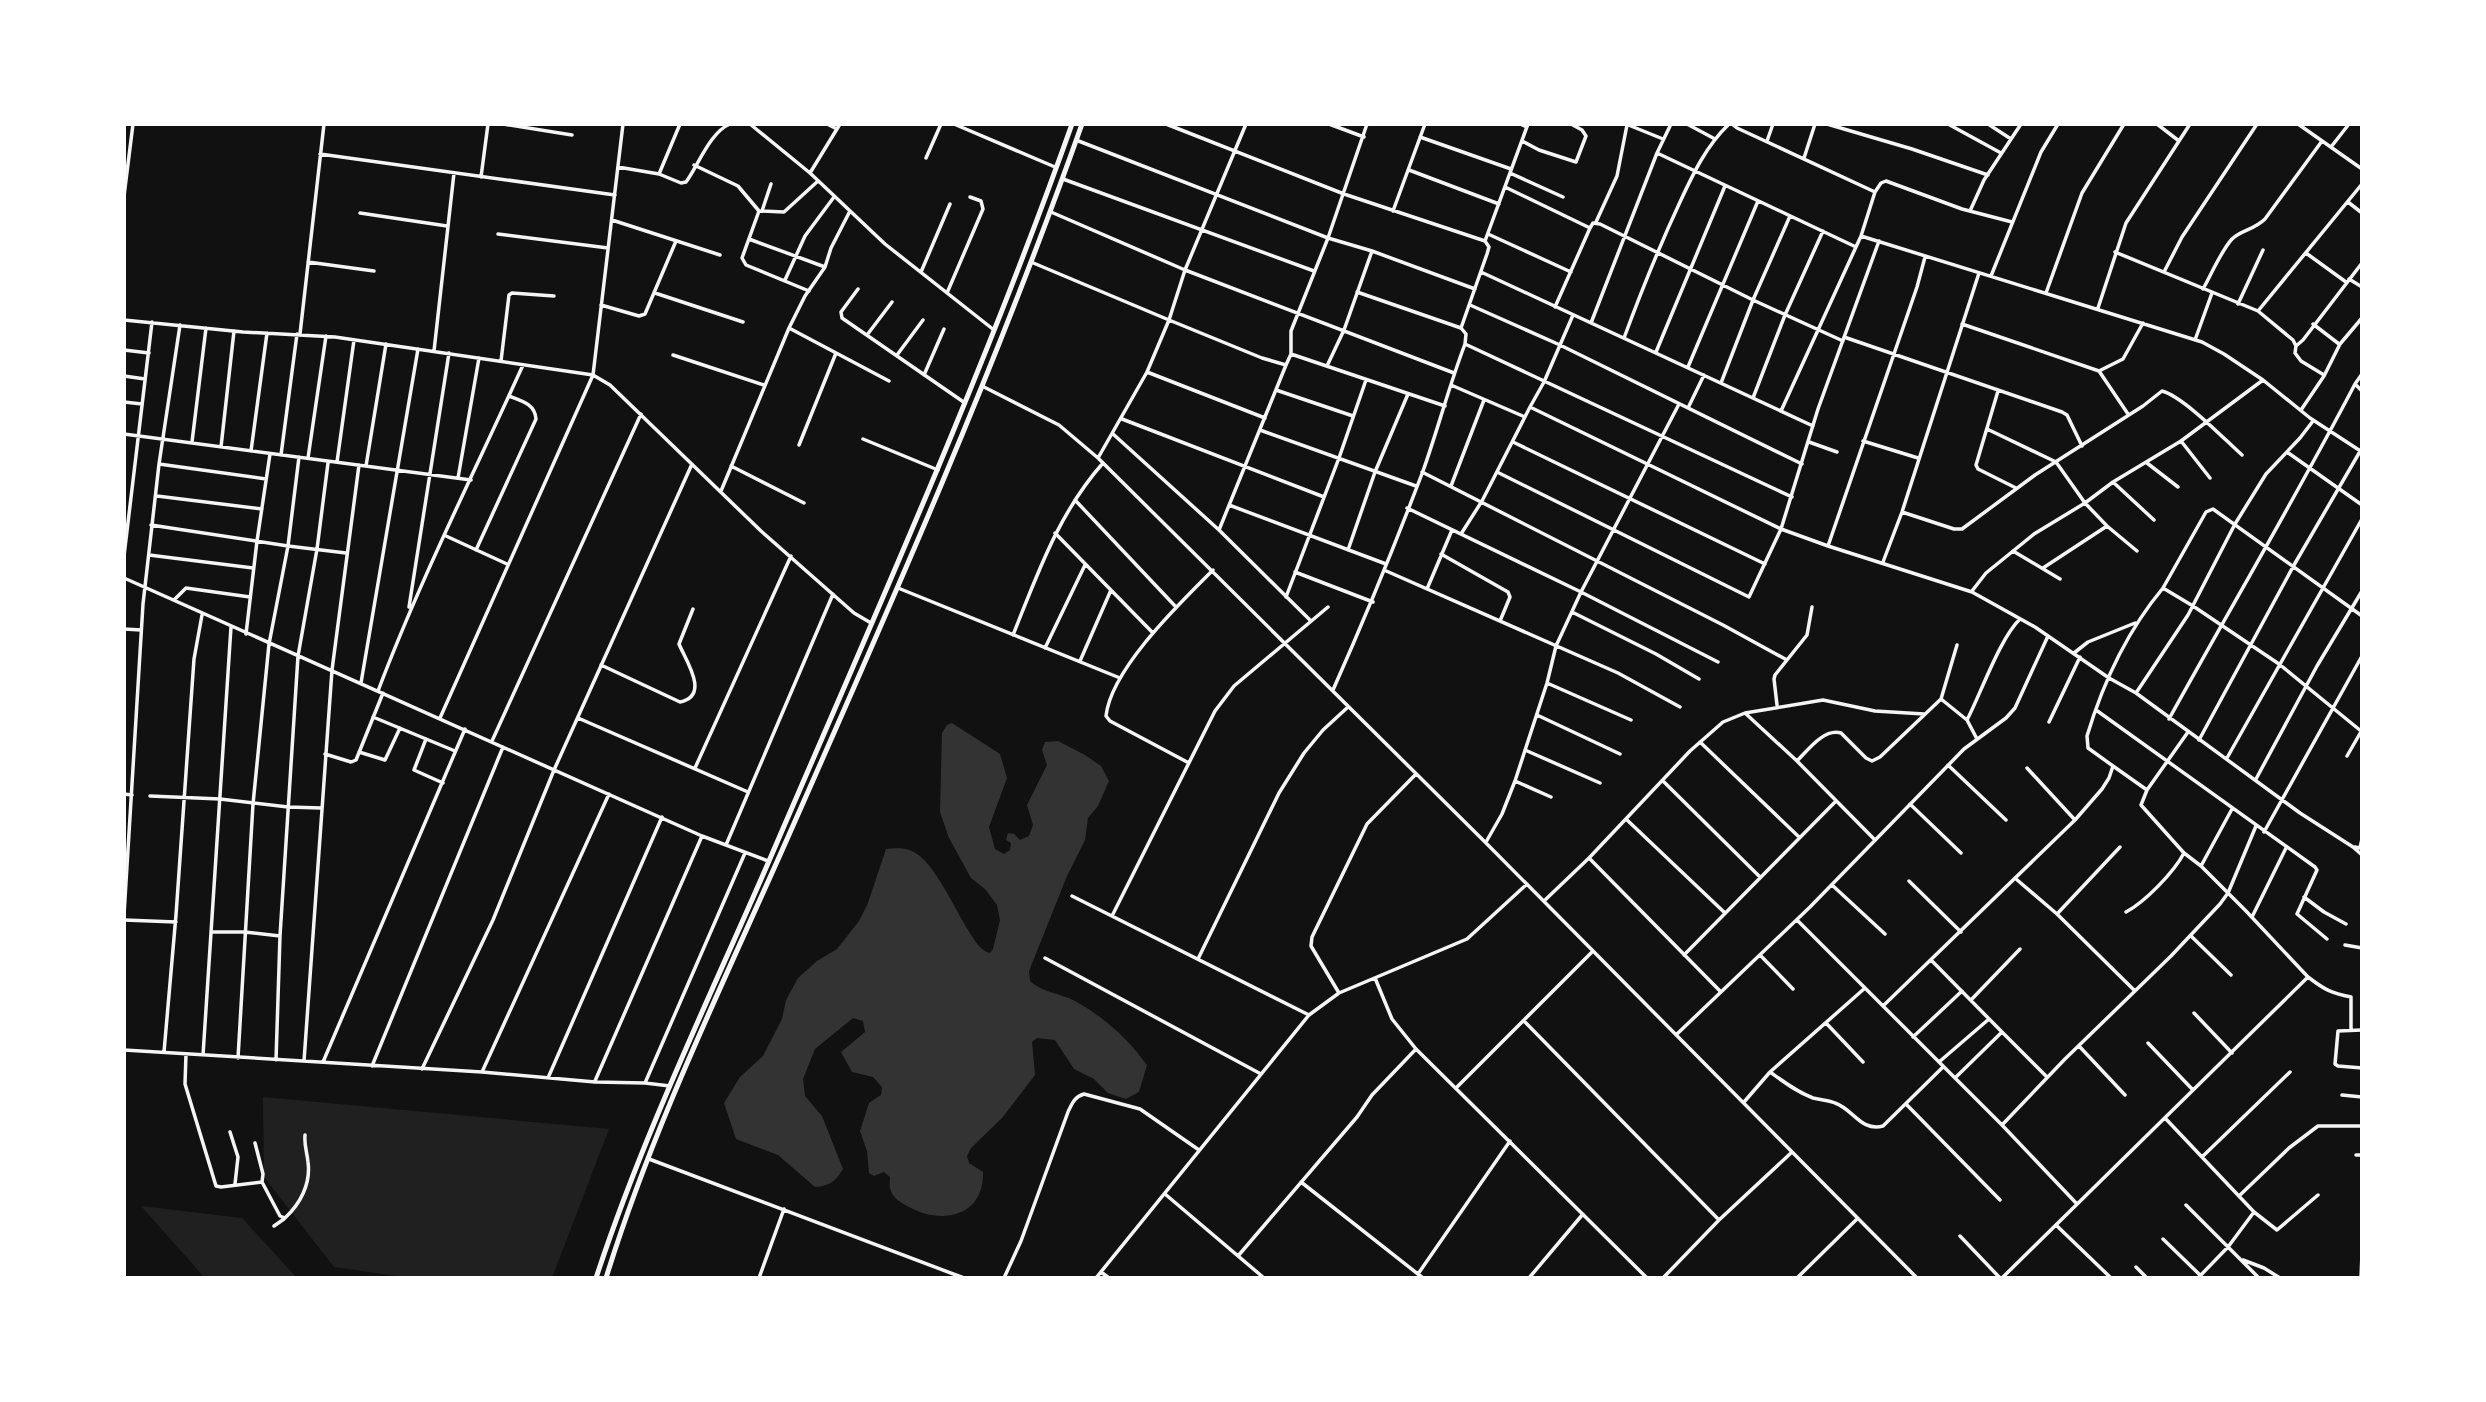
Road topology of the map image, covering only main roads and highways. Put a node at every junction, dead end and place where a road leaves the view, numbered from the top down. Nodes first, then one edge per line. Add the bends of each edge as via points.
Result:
1 (1072, 124) edge
2 (1082, 124) edge
3 (921, 511) junction
4 (929, 515) junction
5 (623, 1200) junction
6 (632, 1203) junction
7 (596, 1278) edge
8 (606, 1278) edge

1 - 3 main road via 995,331
2 - 4 main road
3 - 4 main road
3 - 5 main road
4 - 6 main road via 675,1094
5 - 6 main road
5 - 7 main road
6 - 8 main road

